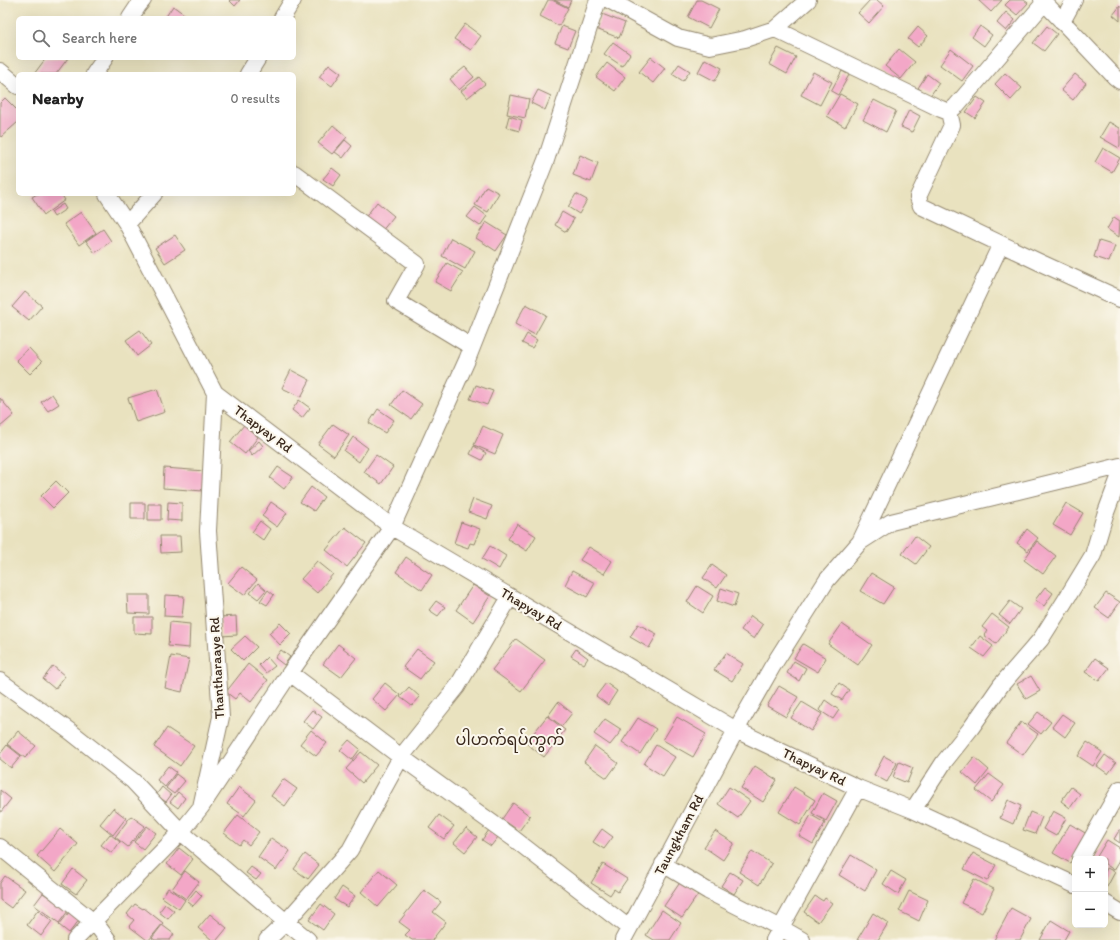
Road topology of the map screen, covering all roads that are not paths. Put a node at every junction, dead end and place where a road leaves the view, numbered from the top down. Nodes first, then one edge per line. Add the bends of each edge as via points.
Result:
1 (143, 0) edge
2 (293, 0) edge
3 (598, 0) edge
4 (608, 0) edge
5 (808, 0) edge
6 (1074, 0) edge
7 (1043, 1) edge
8 (131, 16) edge
9 (283, 16) edge
10 (1062, 22) junction
11 (775, 29) junction
12 (104, 60) edge
13 (257, 60) edge
14 (0, 71) edge
15 (95, 72) edge
16 (249, 72) edge
17 (1120, 81) edge
18 (16, 84) edge
19 (949, 112) junction
20 (296, 174) edge
21 (108, 196) edge
22 (152, 196) edge
23 (127, 224) junction
24 (1001, 244) junction
25 (1120, 299) edge
26 (472, 347) junction
27 (216, 393) junction
28 (1120, 466) edge
29 (1120, 475) edge
30 (392, 527) junction
31 (860, 542) junction
32 (510, 597) junction
33 (290, 674) junction
34 (0, 680) edge
35 (736, 730) junction
36 (401, 757) junction
37 (858, 788) junction
38 (1120, 789) edge
39 (201, 807) junction
40 (913, 810) junction
41 (181, 832) junction
42 (0, 847) edge
43 (1082, 856) edge
44 (664, 864) junction
45 (1072, 879) edge
46 (1108, 905) edge
47 (1120, 912) edge
48 (93, 922) junction
49 (286, 922) junction
50 (626, 934) edge
51 (777, 934) edge
52 (75, 940) edge
53 (108, 940) edge
54 (266, 940) edge
55 (308, 940) edge
56 (802, 940) edge

1 - 8 street
2 - 9 street
3 - 26 street via 546,160
4 - 11 street via 678,38 710,46 745,39
5 - 11 street
6 - 10 street
7 - 10 street
7 - 19 street
10 - 17 street
11 - 19 street
12 - 15 street
13 - 16 street
14 - 18 street
19 - 24 street via 952,125 918,197 921,206
20 - 26 street via 417,264 396,301
21 - 23 street, Thapyay Rd
22 - 23 street
23 - 27 street, Thapyay Rd
24 - 25 street
24 - 31 street
26 - 30 street
27 - 30 street, Thapyay Rd
27 - 39 street, Thantharaaye Rd via 208,531 221,717
28 - 31 street via 891,522
29 - 40 street via 1093,555 1065,601 1041,639 1001,685 944,762
30 - 32 street, Thapyay Rd
30 - 33 street
31 - 35 street, Taungkham Rd via 827,580
32 - 35 street, Thapyay Rd
32 - 36 street via 457,687
33 - 36 street
33 - 39 street
34 - 41 street via 133,780
35 - 37 street, Thapyay Rd
35 - 44 street, Taungkham Rd
36 - 49 street via 350,850
36 - 50 street via 513,838
37 - 40 street, Thapyay Rd
37 - 51 street
38 - 43 street
39 - 41 street, Thantharaaye Rd
40 - 45 street, Thapyay Rd
41 - 48 street, Thantharaaye Rd
41 - 49 street
42 - 48 street
44 - 50 street, Taungkham Rd
44 - 51 street
46 - 47 street
48 - 52 street, Thantharaaye Rd
48 - 53 street
49 - 54 street
49 - 55 street
51 - 56 street

